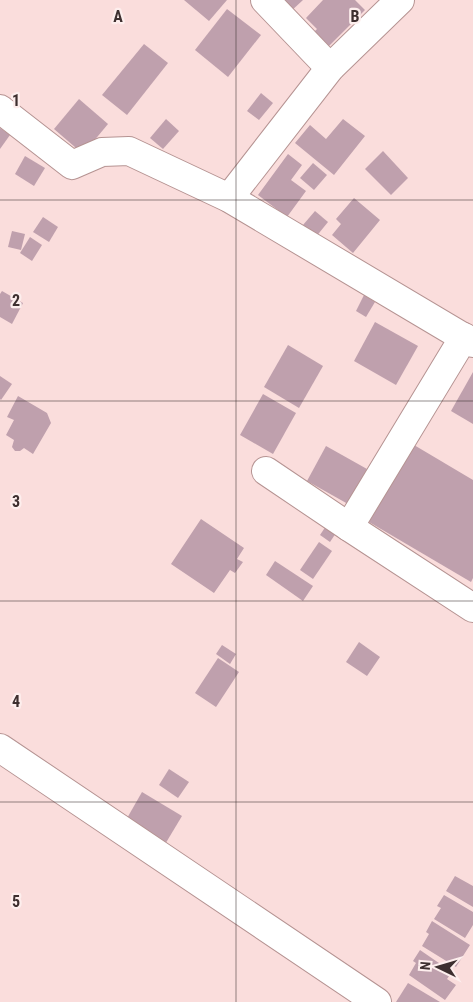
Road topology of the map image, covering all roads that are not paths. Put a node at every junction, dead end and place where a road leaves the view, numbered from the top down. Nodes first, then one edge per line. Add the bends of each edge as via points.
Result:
1 (265, 0) edge
2 (400, 0) edge
3 (330, 68) junction
4 (0, 109) edge
5 (230, 198) junction
6 (468, 340) edge
7 (266, 470) dead end
8 (349, 527) junction
9 (473, 608) edge
10 (0, 748) edge
11 (378, 1002) edge

1 - 3 street
2 - 3 street
3 - 5 street
4 - 5 street via 72,165 102,152 129,151
5 - 6 street
6 - 8 street
7 - 8 street
8 - 9 street
10 - 11 street

